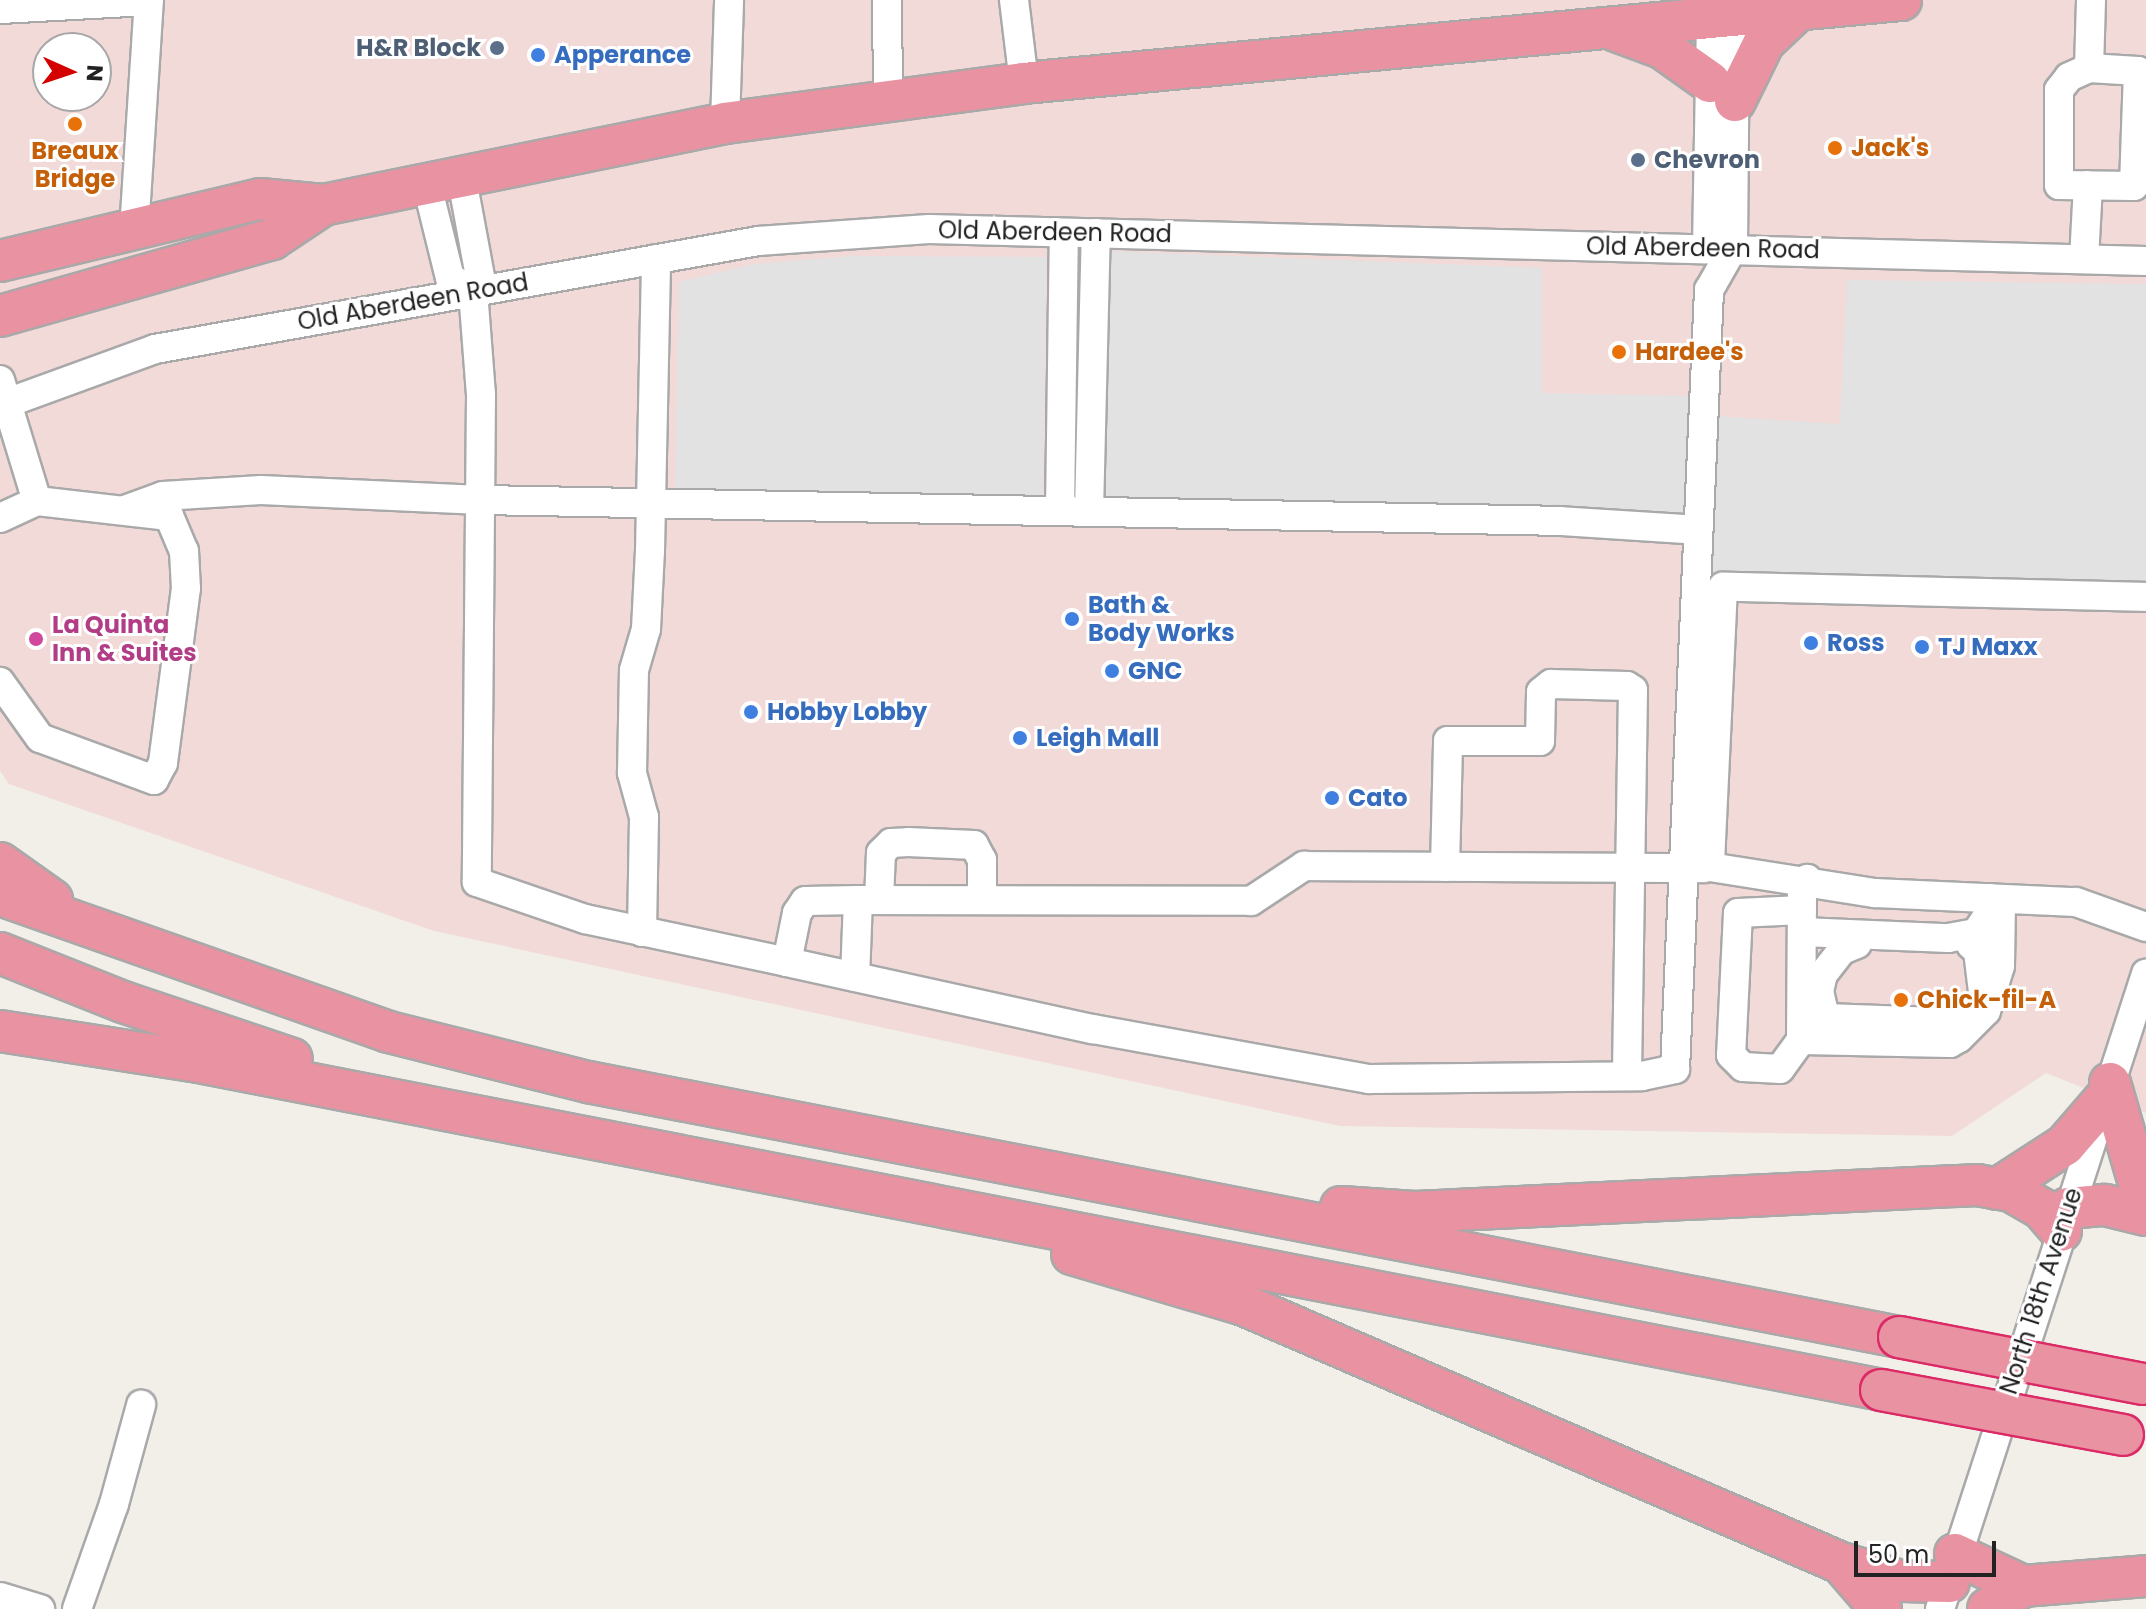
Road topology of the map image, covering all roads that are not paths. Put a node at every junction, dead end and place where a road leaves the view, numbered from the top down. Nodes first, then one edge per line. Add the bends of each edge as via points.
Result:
1 (729, 0) edge
2 (887, 0) edge
3 (1014, 0) edge
4 (1901, 0) edge
5 (2091, 0) edge
6 (149, 1) edge
7 (0, 9) edge
8 (1798, 10) junction
9 (1723, 18) junction
10 (1608, 28) junction
11 (2089, 68) junction
12 (1024, 83) junction
13 (1723, 91) junction
14 (888, 101) junction
15 (725, 123) junction
16 (443, 177) junction
17 (2088, 185) junction
18 (323, 205) junction
19 (134, 231) junction
20 (1064, 233) junction
21 (1096, 233) junction
22 (1720, 248) junction
23 (656, 259) junction
24 (2084, 259) junction
25 (0, 261) edge
26 (2146, 261) edge
27 (473, 291) junction
28 (0, 316) edge
29 (3, 392) edge
30 (481, 500) junction
31 (37, 501) junction
32 (652, 504) junction
33 (125, 510) junction
34 (1060, 511) junction
35 (1089, 512) junction
36 (0, 518) edge
37 (1698, 530) junction
38 (2146, 597) edge
39 (0, 682) edge
40 (0, 863) edge
41 (1445, 867) junction
42 (1633, 868) junction
43 (1698, 868) junction
44 (1807, 879) junction
45 (0, 895) edge
46 (1996, 898) junction
47 (867, 900) junction
48 (982, 900) junction
49 (1802, 921) junction
50 (2146, 927) edge
51 (642, 932) junction
52 (102, 934) junction
53 (1974, 939) junction
54 (0, 953) edge
55 (787, 962) junction
56 (2146, 974) edge
57 (855, 977) junction
58 (1990, 992) junction
59 (1974, 1024) junction
60 (0, 1031) edge
61 (1801, 1040) junction
62 (1627, 1076) junction
63 (2107, 1091) junction
64 (590, 1138) junction
65 (1997, 1189) junction
66 (1162, 1195) junction
67 (897, 1198) junction
68 (2146, 1208) edge
69 (2146, 1215) edge
70 (2065, 1219) junction
71 (2144, 1384) edge
72 (141, 1405) dead end
73 (2134, 1437) edge
74 (1841, 1563) junction
75 (2146, 1576) edge
76 (1948, 1582) edge
77 (2023, 1586) junction
78 (0, 1597) edge
79 (40, 1609) edge
80 (77, 1609) edge
81 (1881, 1609) edge
82 (1988, 1609) edge

1 - 15 street
2 - 14 street
3 - 12 street
4 - 8 highway
5 - 11 street
6 - 7 street
6 - 19 street
8 - 9 highway
8 - 13 highway
9 - 10 highway
9 - 13 street
10 - 12 highway
10 - 13 highway via 1662,48
11 - 17 street via 2069,77 2059,90 2059,185
11 - 17 street via 2138,71 2134,186
12 - 14 highway
13 - 22 street
14 - 15 highway
15 - 16 highway
16 - 18 highway
16 - 27 street via 450,278
17 - 24 street
18 - 19 highway via 260,199
18 - 28 highway via 272,239
19 - 25 highway
20 - 21 street, Old Aberdeen Road
20 - 23 street, Old Aberdeen Road via 929,229 758,241
20 - 34 street
21 - 22 street, Old Aberdeen Road
21 - 35 street
22 - 24 street, Old Aberdeen Road
22 - 37 street via 1709,290
23 - 27 street, Old Aberdeen Road
23 - 32 street
24 - 26 street, Old Aberdeen Road
27 - 29 street, Old Aberdeen Road via 155,349
27 - 30 street via 481,395
29 - 31 street
30 - 32 street
30 - 33 street via 261,490 163,496
30 - 51 street via 477,882 585,919
31 - 33 street
31 - 36 street
32 - 34 street
32 - 51 street via 646,629 634,670 632,749 632,773 644,817
33 - 39 street via 169,516 184,551 183,632 163,763 154,780 40,738
34 - 35 street
35 - 37 street via 1560,521
37 - 43 street
38 - 43 street via 1723,587
40 - 52 highway
41 - 42 street
41 - 42 street via 1448,741 1540,741 1541,692 1551,684 1633,690
41 - 48 street via 1304,866 1251,901
42 - 43 street
42 - 62 street
43 - 44 street
43 - 62 street via 1675,1069
44 - 46 street via 1875,893
44 - 49 street
45 - 52 highway
46 - 50 street via 2076,902
46 - 53 street
46 - 58 street via 2000,966
47 - 48 street
47 - 48 street via 881,853 891,843 908,842 974,845 982,860
47 - 55 street via 805,901 797,913
47 - 57 street
49 - 53 street
49 - 61 street
49 - 61 street via 1738,913 1731,1055 1743,1067 1780,1069
51 - 55 street
52 - 66 highway via 389,1032 588,1082
53 - 58 street via 1983,989
53 - 59 street via 1857,944 1830,961 1820,986 1821,1011 1834,1020
54 - 64 highway via 123,1002 328,1070
55 - 57 street
56 - 63 street, North 18th Avenue
57 - 62 street via 1108,1032 1369,1079
58 - 59 street via 1986,1011
59 - 61 street via 1950,1043
60 - 64 highway via 199,1062
63 - 65 highway via 2065,1145
63 - 68 highway
63 - 70 street, North 18th Avenue
64 - 67 highway
65 - 66 highway via 1977,1185 1415,1212
65 - 70 highway
66 - 71 highway, bridge
67 - 73 highway, bridge
67 - 74 highway via 1244,1305
69 - 70 highway via 2105,1205
70 - 76 street, North 18th Avenue
72 - 80 street
74 - 76 highway via 1901,1581
74 - 81 highway
75 - 77 highway
76 - 77 highway
77 - 82 highway
78 - 79 street

